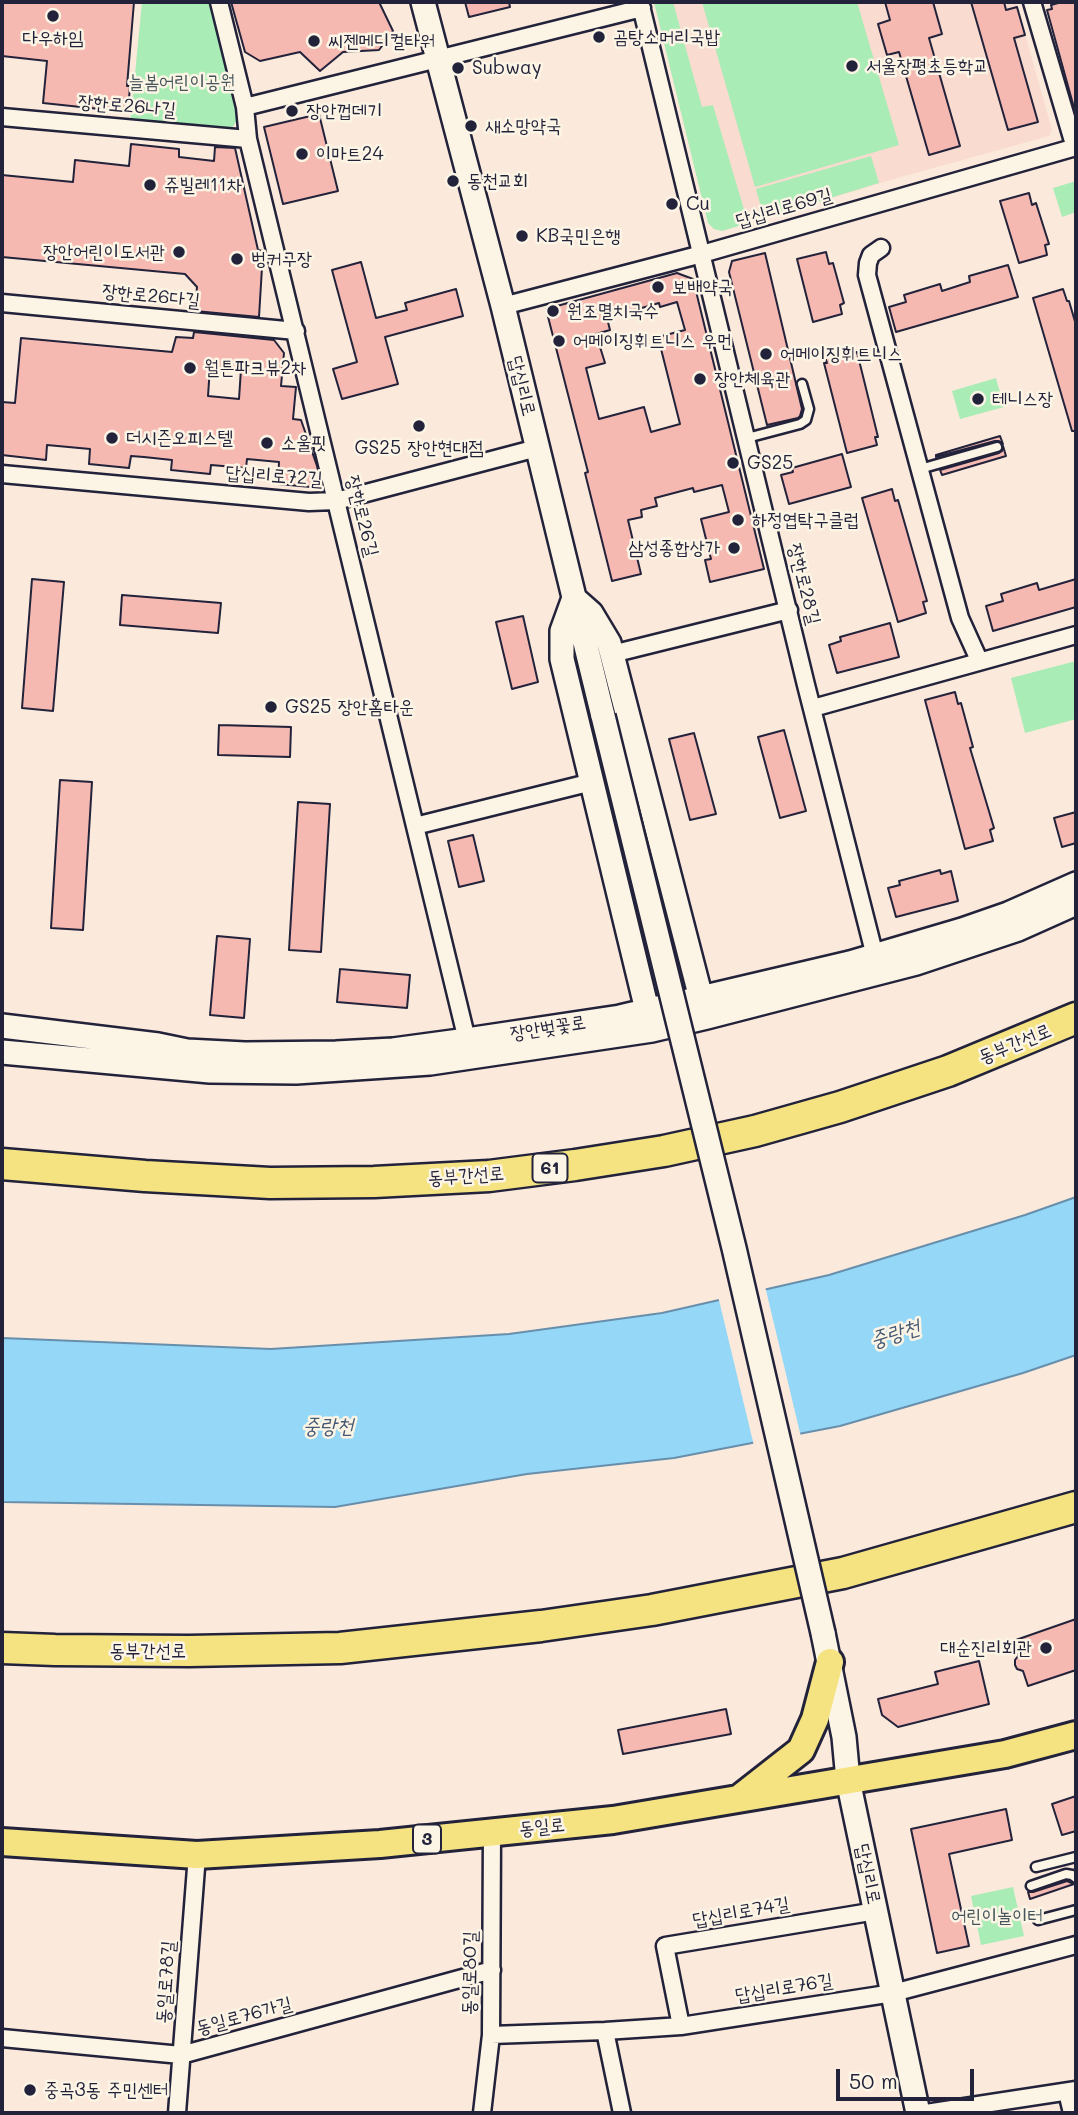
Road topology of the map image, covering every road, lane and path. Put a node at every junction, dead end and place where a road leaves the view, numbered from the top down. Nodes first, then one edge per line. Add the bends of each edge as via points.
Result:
1 (219, 2) edge
2 (422, 2) edge
3 (1032, 2) edge
4 (641, 5) edge
5 (438, 57) junction
6 (245, 107) junction
7 (2, 117) edge
8 (248, 139) junction
9 (1076, 147) edge
10 (881, 248) dead end
11 (702, 254) junction
12 (2, 303) edge
13 (503, 306) junction
14 (296, 331) junction
15 (802, 384) dead end
16 (747, 438) junction
17 (998, 447) dead end
18 (537, 448) junction
19 (920, 469) junction
20 (2, 474) edge
21 (336, 501) junction
22 (574, 598) junction
23 (789, 610) junction
24 (1076, 635) edge
25 (612, 653) junction
26 (979, 660) junction
27 (813, 708) junction
28 (592, 782) junction
29 (415, 826) junction
30 (1076, 884) edge
31 (1076, 903) edge
32 (877, 964) junction
33 (701, 998) junction
34 (647, 1010) junction
35 (1076, 1018) edge
36 (2, 1026) edge
37 (467, 1040) junction
38 (2, 1052) edge
39 (2, 1164) edge
40 (1076, 1507) edge
41 (2, 1648) edge
42 (830, 1662) junction
43 (1076, 1735) edge
44 (848, 1780) junction
45 (738, 1799) junction
46 (492, 1833) junction
47 (2, 1842) edge
48 (197, 1855) junction
49 (1076, 1857) edge
50 (1036, 1867) dead end
51 (1076, 1878) edge
52 (1031, 1886) dead end
53 (1076, 1910) edge
54 (876, 1911) junction
55 (1038, 1920) dead end
56 (1076, 1945) edge
57 (492, 1970) junction
58 (893, 1993) junction
59 (681, 2025) junction
60 (605, 2031) junction
61 (491, 2035) junction
62 (2, 2038) edge
63 (181, 2056) junction
64 (1072, 2091) edge
65 (177, 2113) edge
66 (482, 2113) edge
67 (622, 2113) edge
68 (918, 2113) edge
69 (926, 2113) edge
70 (1072, 2113) edge

1 - 6 street, 장한로26길
2 - 5 main road, 답십리로
3 - 9 street
4 - 5 street
4 - 11 street, 장한로28길
5 - 6 street
5 - 13 main road, 답십리로
6 - 8 street, 장한로26길
7 - 8 street, 장한로26나길
8 - 14 street, 장한로26길
9 - 11 street, 답십리로69길
10 - 19 street via 871,254 867,275
11 - 13 street, 답십리로69길
11 - 16 street, 장한로28길
12 - 14 street, 장한로26다길
13 - 18 main road, 답십리로
14 - 21 street, 장한로26길
15 - 16 lane via 809,409 806,421
16 - 23 street, 장한로28길
17 - 19 lane
18 - 21 street, 답십리로72길
18 - 22 main road, 답십리로
19 - 26 street via 960,618
20 - 21 street, 답십리로72길
21 - 29 street, 장한로26길
22 - 25 main road via 591,613
22 - 28 main road via 562,631 562,659
22 - 42 main road, 답십리로, bridge via 740,1272
23 - 25 street
23 - 27 street, 장한로28길
24 - 26 street
25 - 33 main road
26 - 27 street
27 - 32 street, 장한로28길
28 - 29 street
28 - 34 main road
29 - 37 street, 장한로26길
30 - 32 main road, 장안벚꽃로 via 997,918 911,946
31 - 32 main road, 장안벚꽃로 via 1018,929 916,963
32 - 33 main road, 장안벚꽃로
32 - 38 main road, 장안벚꽃로 via 652,1030 392,1067 210,1071
33 - 34 main road, 장안벚꽃로
34 - 37 main road, 장안벚꽃로
35 - 39 highway, 동부간선로 / 61 via 948,1071 840,1107 664,1151 575,1165 489,1176 270,1183
36 - 37 main road, 장안벚꽃로 via 187,1051 246,1054 393,1050
40 - 41 highway, 동부간선로 via 843,1573 541,1626 340,1648
42 - 44 main road, 답십리로
42 - 45 main road via 815,1719 801,1750
43 - 44 main road, 동일로 / 3 via 1005,1754
44 - 45 main road, 동일로 / 3
44 - 54 main road, 답십리로
45 - 46 main road, 동일로 / 3 via 613,1820
46 - 48 main road, 동일로 / 3
46 - 57 street, 동일로80길
47 - 48 main road, 동일로 / 3
48 - 63 street, 동일로78길
49 - 50 lane
51 - 52 lane via 1066,1874
53 - 55 lane
54 - 58 main road, 답십리로
54 - 59 street, 답십리로74길 via 665,1946
56 - 58 street, 답십리로76길
57 - 61 street, 동일로80길
57 - 63 street, 동일로76가길
58 - 59 street, 답십리로76길
58 - 68 main road, 답십리로
59 - 60 street, 답십리로76길
60 - 61 street, 답십리로76길
60 - 67 street
61 - 66 street, 동일로80길
62 - 63 street, 동일로76가길
63 - 65 street, 동일로78길
64 - 69 street
64 - 70 street

